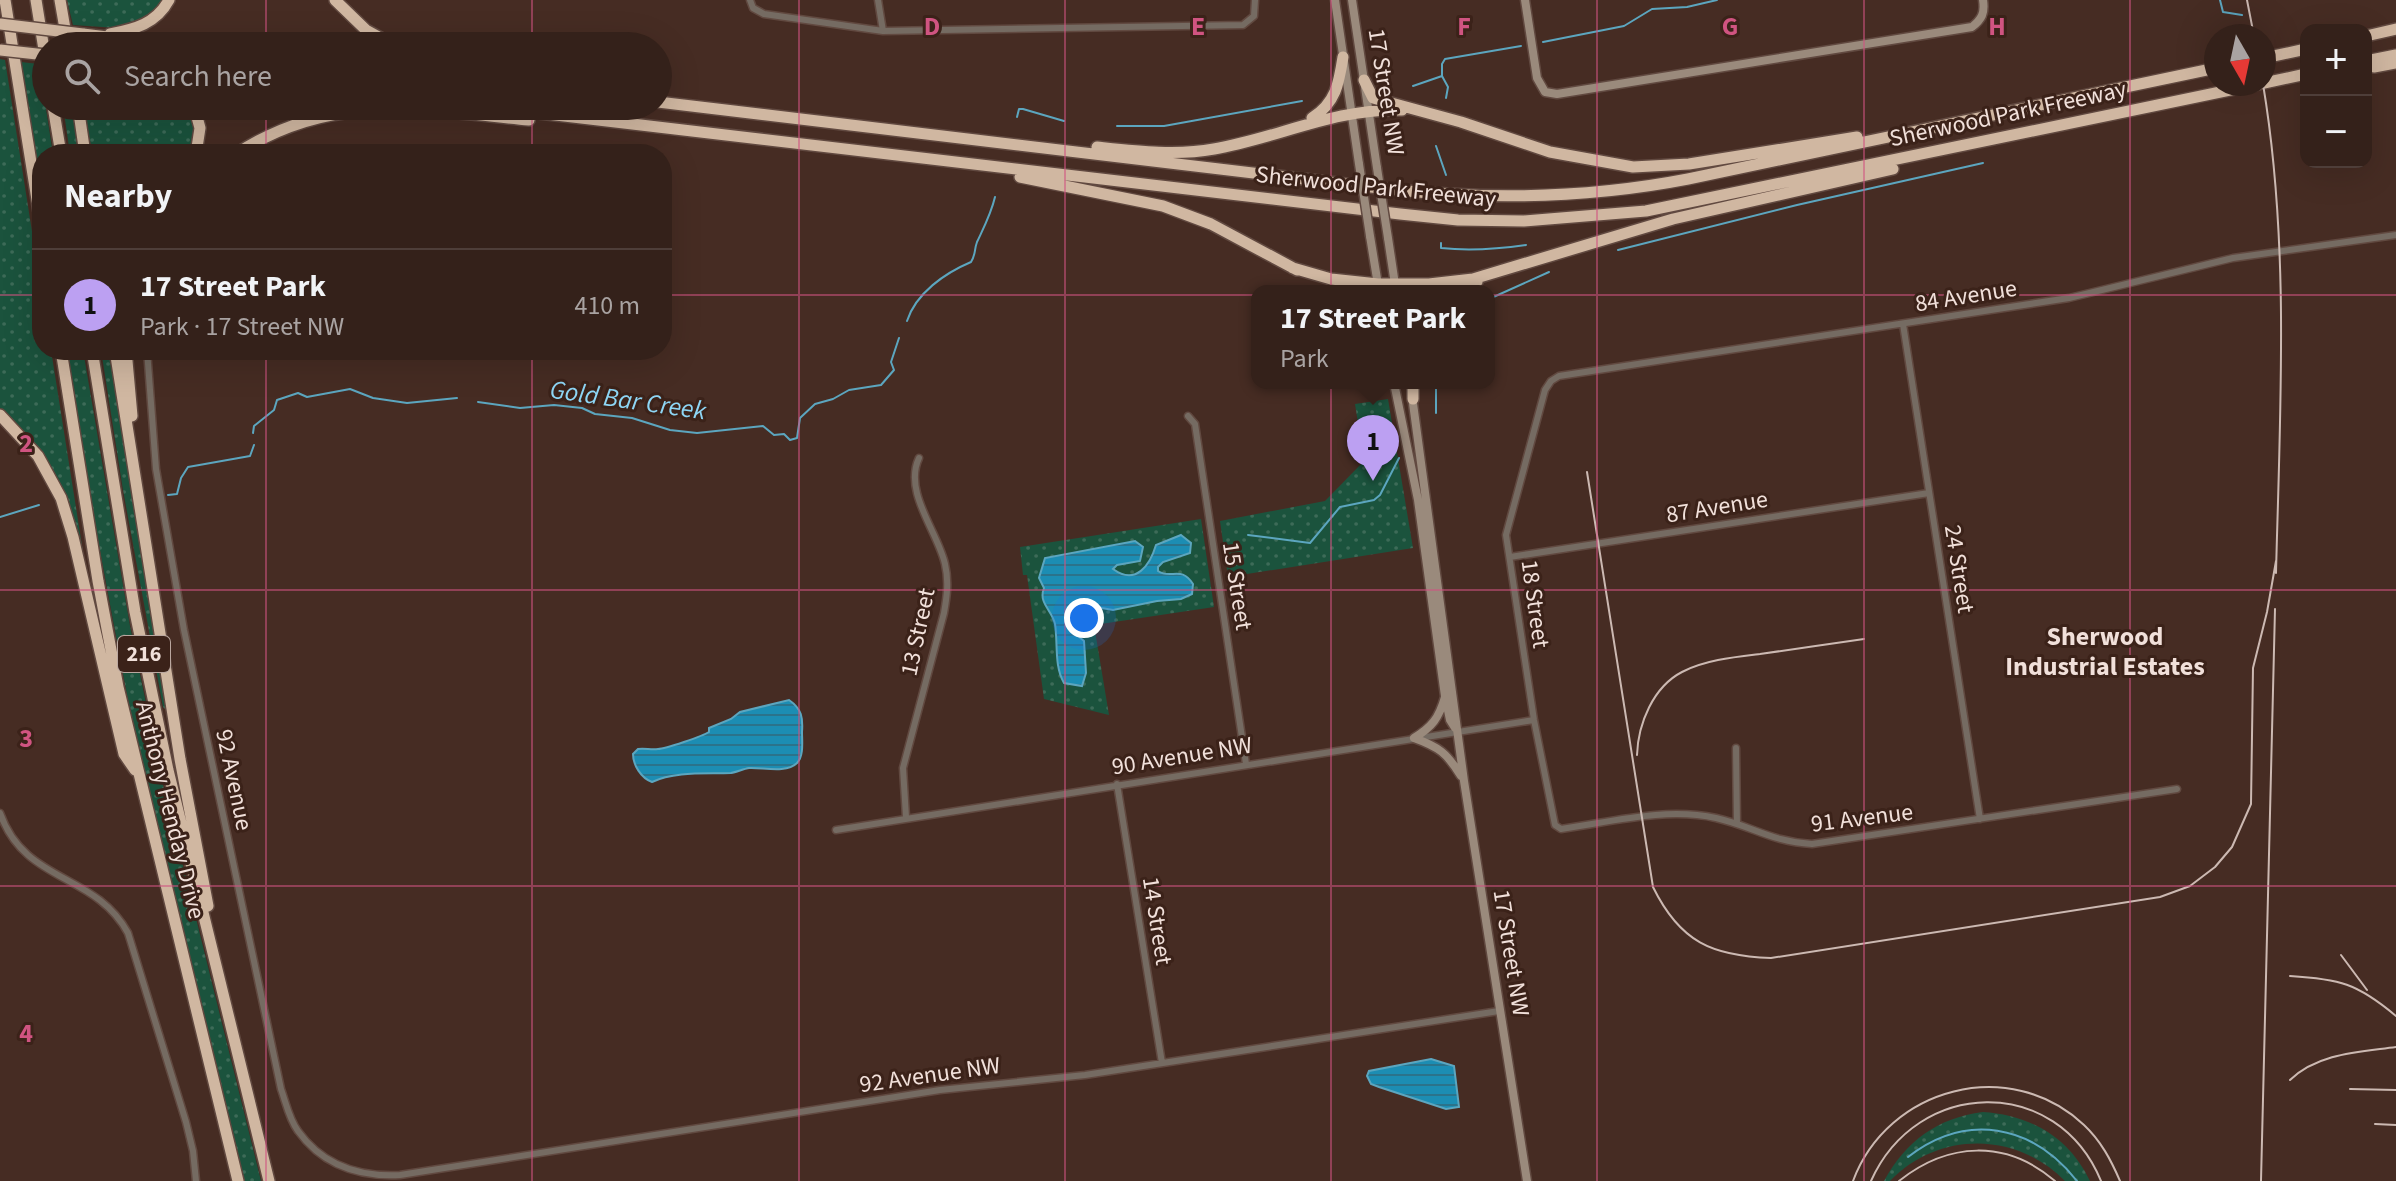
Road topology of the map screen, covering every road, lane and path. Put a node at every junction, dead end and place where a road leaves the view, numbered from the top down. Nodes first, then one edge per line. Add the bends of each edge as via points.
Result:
1 (5, 0) edge
2 (36, 0) edge
3 (60, 0) edge
4 (169, 0) edge
5 (335, 0) edge
6 (750, 0) edge
7 (878, 0) edge
8 (1255, 0) edge
9 (1335, 0) edge
10 (1352, 0) edge
11 (1525, 0) edge
12 (1983, 0) edge
13 (0, 24) edge
14 (2396, 29) edge
15 (883, 31) junction
16 (41, 32) edge
17 (66, 32) edge
18 (66, 32) edge
19 (118, 32) edge
20 (370, 32) edge
21 (2372, 35) edge
22 (0, 50) edge
23 (2300, 50) edge
24 (32, 53) edge
25 (2396, 55) edge
26 (2276, 56) edge
27 (1343, 57) junction
28 (2372, 60) edge
29 (2396, 63) edge
30 (2372, 67) edge
31 (2204, 71) edge
32 (2300, 76) edge
33 (1364, 80) junction
34 (2276, 81) edge
35 (2204, 95) edge
36 (672, 104) edge
37 (1352, 112) junction
38 (1369, 112) junction
39 (1426, 112) junction
40 (55, 120) edge
41 (80, 120) edge
42 (198, 120) edge
43 (308, 120) edge
44 (589, 120) edge
45 (1933, 128) junction
46 (2052, 128) junction
47 (1282, 131) junction
48 (988, 142) junction
49 (59, 144) edge
50 (85, 144) edge
51 (198, 144) edge
52 (255, 144) edge
53 (977, 165) junction
54 (32, 169) edge
55 (2396, 235) edge
56 (1293, 268) junction
57 (1496, 274) junction
58 (1340, 285) edge
59 (1362, 285) edge
60 (1378, 285) edge
61 (1396, 285) edge
62 (1425, 285) edge
63 (1471, 285) edge
64 (1903, 324) junction
65 (63, 360) edge
66 (94, 360) edge
67 (117, 360) edge
68 (127, 360) edge
69 (148, 360) edge
70 (1395, 389) edge
71 (1412, 389) edge
72 (1545, 390) joint
73 (1413, 399) joint
74 (0, 415) edge
75 (1188, 416) dead end
76 (919, 458) dead end
77 (134, 468) junction
78 (1929, 493) junction
79 (1510, 557) junction
80 (1445, 696) junction
81 (1534, 720) junction
82 (1457, 731) junction
83 (1414, 738) junction
84 (1736, 748) dead end
85 (1246, 764) junction
86 (139, 778) junction
87 (1464, 781) junction
88 (1117, 784) junction
89 (2177, 789) dead end
90 (0, 813) edge
91 (906, 817) junction
92 (1980, 819) junction
93 (1737, 824) junction
94 (1555, 825) joint
95 (836, 830) dead end
96 (212, 954) junction
97 (1499, 1011) junction
98 (1162, 1063) junction
99 (366, 1175) joint
100 (196, 1181) edge
101 (238, 1181) edge
102 (269, 1181) edge
103 (1527, 1181) edge

1 - 54 highway
2 - 16 highway
3 - 17 highway
4 - 19 highway via 141,27
5 - 20 highway
6 - 15 street via 761,13
7 - 15 street
8 - 15 street via 1254,16 1243,25
9 - 27 main road, 17 Street NW
10 - 33 main road, 17 Street NW
11 - 12 main road via 1537,78 1545,92 1557,94 1972,27 1985,11
13 - 18 highway, bridge
14 - 21 highway
22 - 24 highway, bridge
23 - 26 highway
25 - 28 highway
27 - 37 main road, 17 Street NW
27 - 47 highway via 1331,102 1316,116
29 - 30 highway
31 - 45 highway, Sherwood Park Freeway
32 - 34 highway, Sherwood Park Freeway
33 - 38 main road, 17 Street NW
33 - 39 highway via 1373,98
35 - 46 highway, Sherwood Park Freeway
36 - 48 highway, Sherwood Park Freeway
37 - 38 highway
37 - 47 highway
37 - 60 main road, 17 Street NW, bridge
38 - 39 highway
38 - 61 main road, 17 Street NW, bridge
39 - 45 highway via 1550,152 1633,167 1689,164
40 - 49 highway
41 - 50 highway
42 - 51 highway
43 - 52 highway
44 - 53 highway, Sherwood Park Freeway
45 - 48 highway, Sherwood Park Freeway via 1654,186 1546,197 1409,191
46 - 53 highway, Sherwood Park Freeway via 1659,209 1555,220 1426,217
46 - 57 highway via 1673,219
47 - 48 highway via 1192,152
53 - 56 highway via 1163,206 1211,224
55 - 64 street, 84 Avenue via 2233,258 2069,298
56 - 58 highway
56 - 59 highway
57 - 62 highway
57 - 63 highway
64 - 72 street, 84 Avenue via 1559,376
64 - 78 street, 24 Street
65 - 86 highway, Anthony Henday Drive / 216 via 98,581
66 - 96 highway, Anthony Henday Drive / 216 via 135,612
67 - 77 highway
68 - 77 highway
69 - 99 street, 92 Avenue via 156,469 184,630 281,1089 298,1132 331,1161
70 - 80 main road, 17 Street NW via 1418,500
71 - 73 highway
72 - 79 street, 18 Street via 1506,535
73 - 82 main road, 17 Street NW
74 - 86 highway via 38,456 61,498 124,754
75 - 85 street, 15 Street via 1195,424
76 - 91 street, 13 Street via 919,497 942,554 948,588 903,768
77 - 96 highway
78 - 79 street, 87 Avenue
78 - 92 street, 24 Street
79 - 81 street, 18 Street
80 - 82 main road, 17 Street NW
80 - 83 main road via 1439,718
81 - 82 street, 90 Avenue NW
81 - 94 street, 18 Street
82 - 83 street, 90 Avenue NW
82 - 87 main road, 17 Street NW
83 - 85 street, 90 Avenue NW
83 - 87 main road via 1448,755
84 - 93 street
85 - 88 street, 90 Avenue NW
86 - 101 highway, Anthony Henday Drive / 216
87 - 97 main road, 17 Street NW
88 - 91 street, 90 Avenue NW
88 - 98 street, 14 Street
89 - 92 street, 91 Avenue
90 - 100 street via 19,849 45,870 104,901 128,933 186,1122
91 - 95 street, 90 Avenue NW
92 - 93 street, 91 Avenue via 1812,844 1783,842
93 - 94 street, 91 Avenue via 1666,814 1561,829
96 - 102 highway, Anthony Henday Drive / 216
97 - 98 street, 92 Avenue NW
97 - 103 main road, 17 Street NW
98 - 99 street, 92 Avenue NW via 940,1090 400,1175

